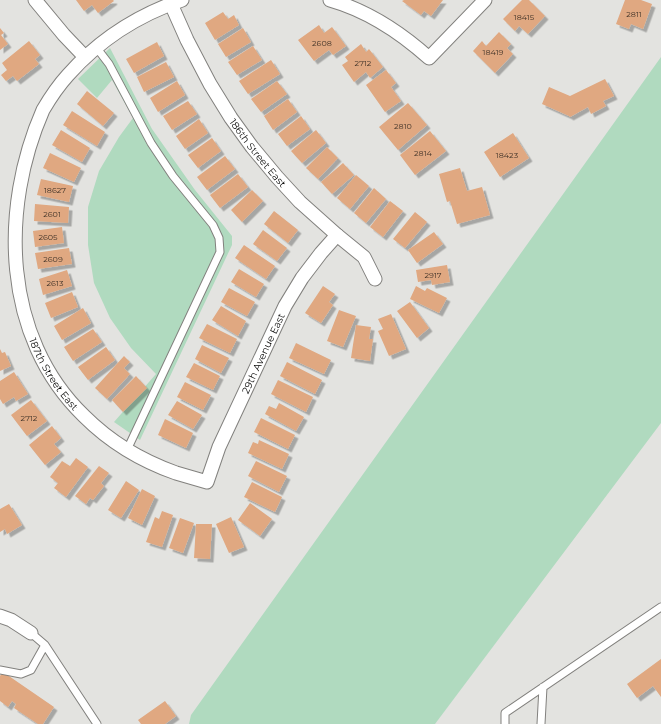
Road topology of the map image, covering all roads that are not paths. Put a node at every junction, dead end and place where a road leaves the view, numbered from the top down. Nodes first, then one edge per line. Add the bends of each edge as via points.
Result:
1 (35, 0) edge
2 (330, 0) edge
3 (485, 0) edge
4 (177, 2) edge
5 (96, 47) junction
6 (85, 57) junction
7 (337, 235) junction
8 (375, 279) dead end
9 (127, 450) junction
10 (207, 482) joint
11 (661, 608) edge
12 (0, 616) edge
13 (31, 633) joint
14 (45, 645) junction
15 (0, 670) edge
16 (543, 687) junction
17 (96, 724) edge
18 (505, 724) edge
19 (541, 724) edge

1 - 6 street
2 - 3 street via 362,12 388,26 429,58
4 - 5 street, 187th Street East via 144,16
4 - 7 street, 186th Street East via 187,40 231,118 277,177
5 - 6 street, 187th Street East
5 - 9 lane via 155,149 173,176 213,225 220,252
6 - 9 street, 187th Street East via 55,92 28,139 8,201 8,250 16,302 24,327 48,373 84,416
7 - 8 street, 186th Street East via 364,257
7 - 10 street, 29th Avenue East via 302,278 285,306 219,447
9 - 10 street, 187th Street East via 152,463
11 - 16 lane
12 - 13 street
13 - 14 lane
14 - 15 lane via 31,670 21,674
14 - 17 lane
16 - 18 lane via 505,713
16 - 19 lane

